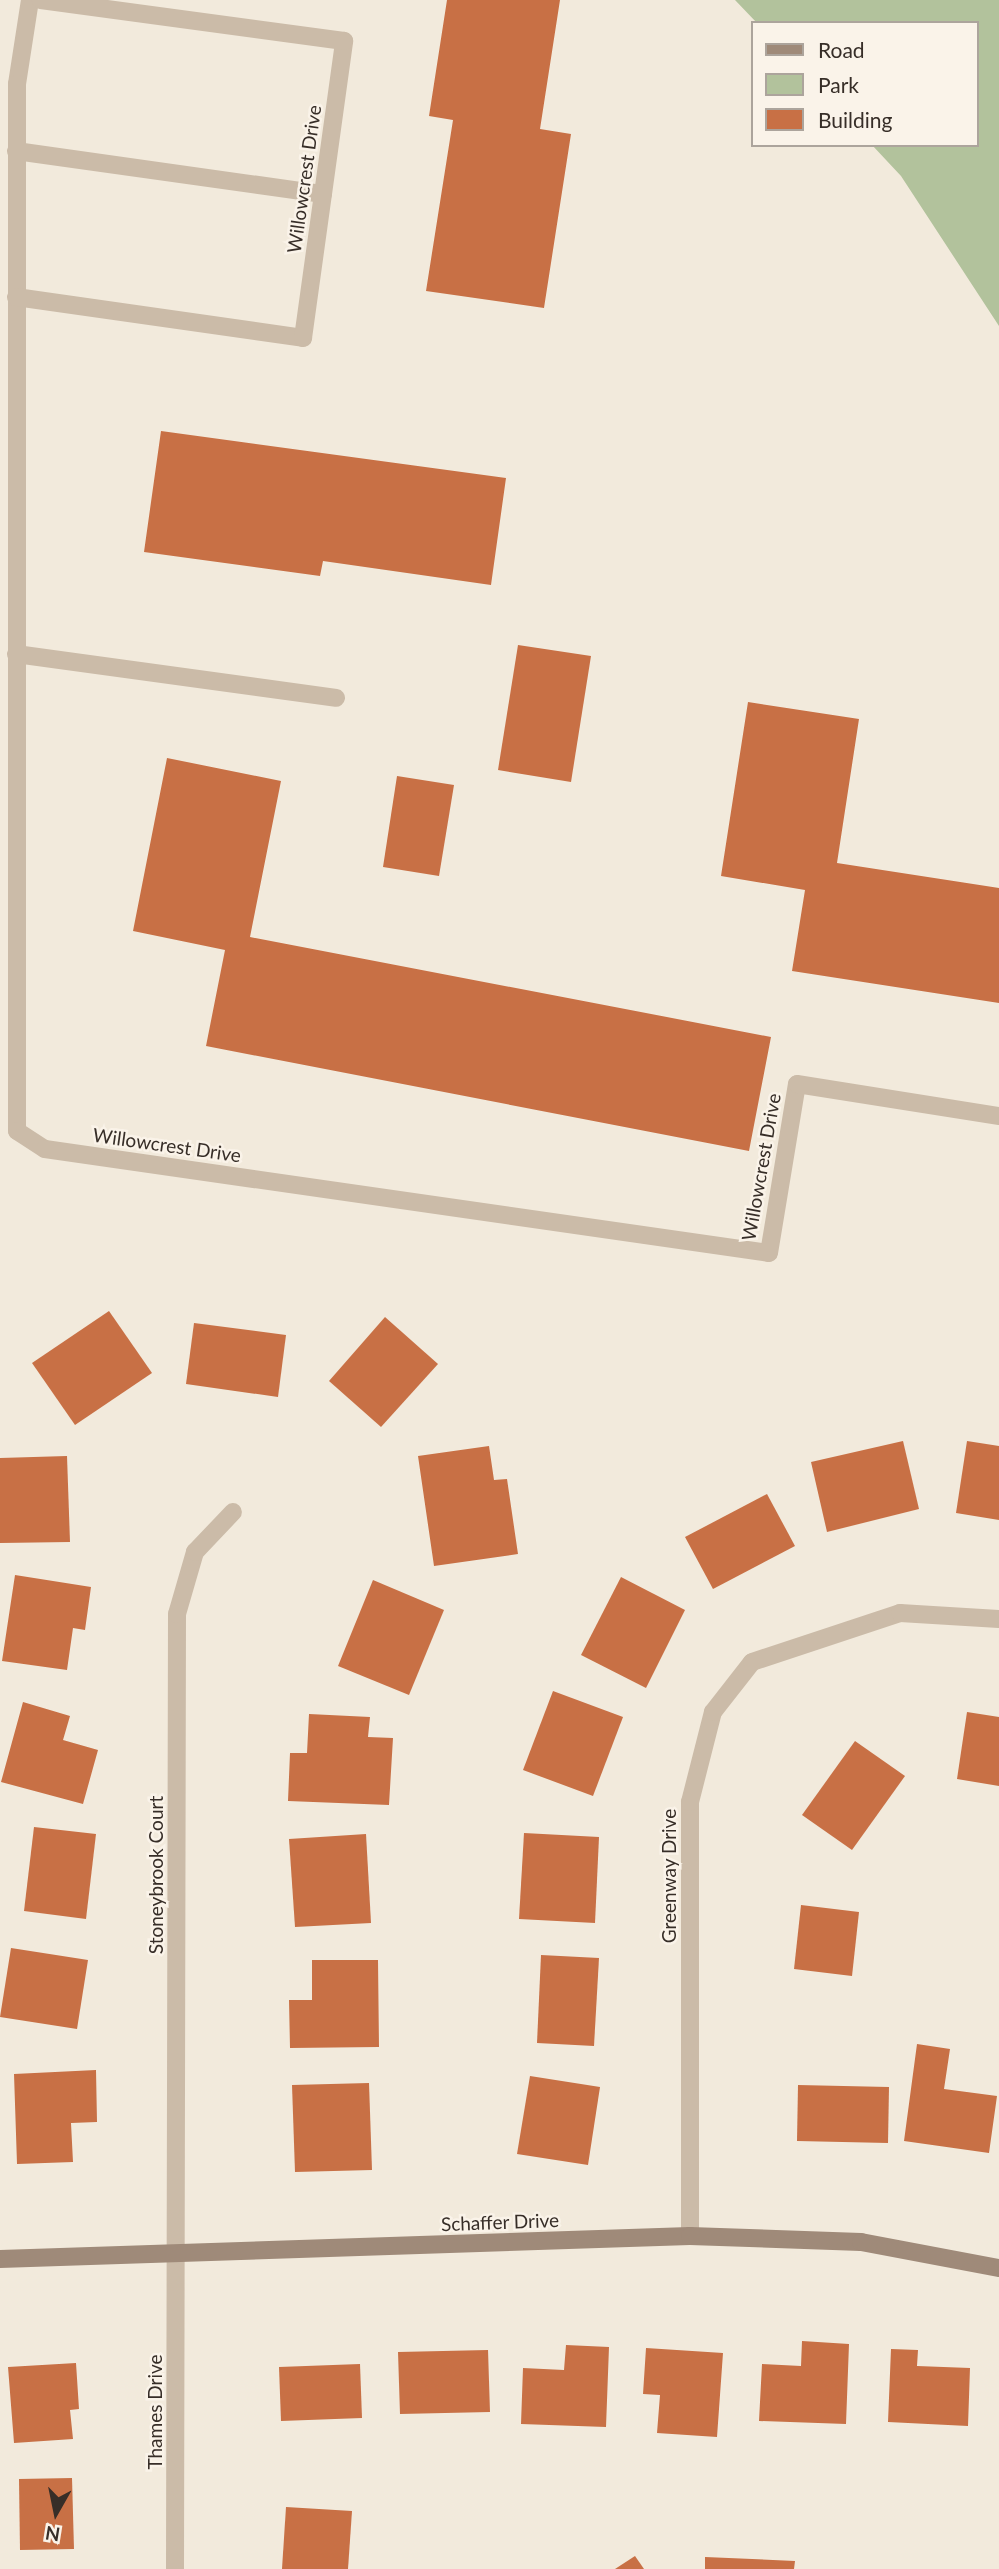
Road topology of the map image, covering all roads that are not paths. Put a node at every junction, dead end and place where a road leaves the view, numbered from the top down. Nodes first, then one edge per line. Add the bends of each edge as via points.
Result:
1 (30, 0) edge
2 (41, 0) edge
3 (16, 151) junction
4 (323, 194) junction
5 (16, 297) junction
6 (16, 654) junction
7 (336, 698) dead end
8 (999, 1116) edge
9 (233, 1512) dead end
10 (999, 1619) edge
11 (690, 2236) junction
12 (177, 2255) junction
13 (0, 2259) edge
14 (999, 2268) edge
15 (176, 2569) edge

1 - 3 street, Willowcrest Drive via 17,84
2 - 4 street, Willowcrest Drive via 344,41
3 - 4 street
3 - 5 street, Willowcrest Drive
4 - 5 street, Willowcrest Drive via 303,338
5 - 6 street, Willowcrest Drive
6 - 7 street
6 - 8 street, Willowcrest Drive via 17,1131 45,1149 769,1253 797,1084
9 - 12 street, Stoneybrook Court via 195,1552 177,1614
10 - 11 street, Greenway Drive via 900,1613 752,1662 713,1712 690,1802
11 - 12 street, Schaffer Drive
11 - 14 street, Schaffer Drive via 861,2242
12 - 13 street, Schaffer Drive
12 - 15 street, Thames Drive

